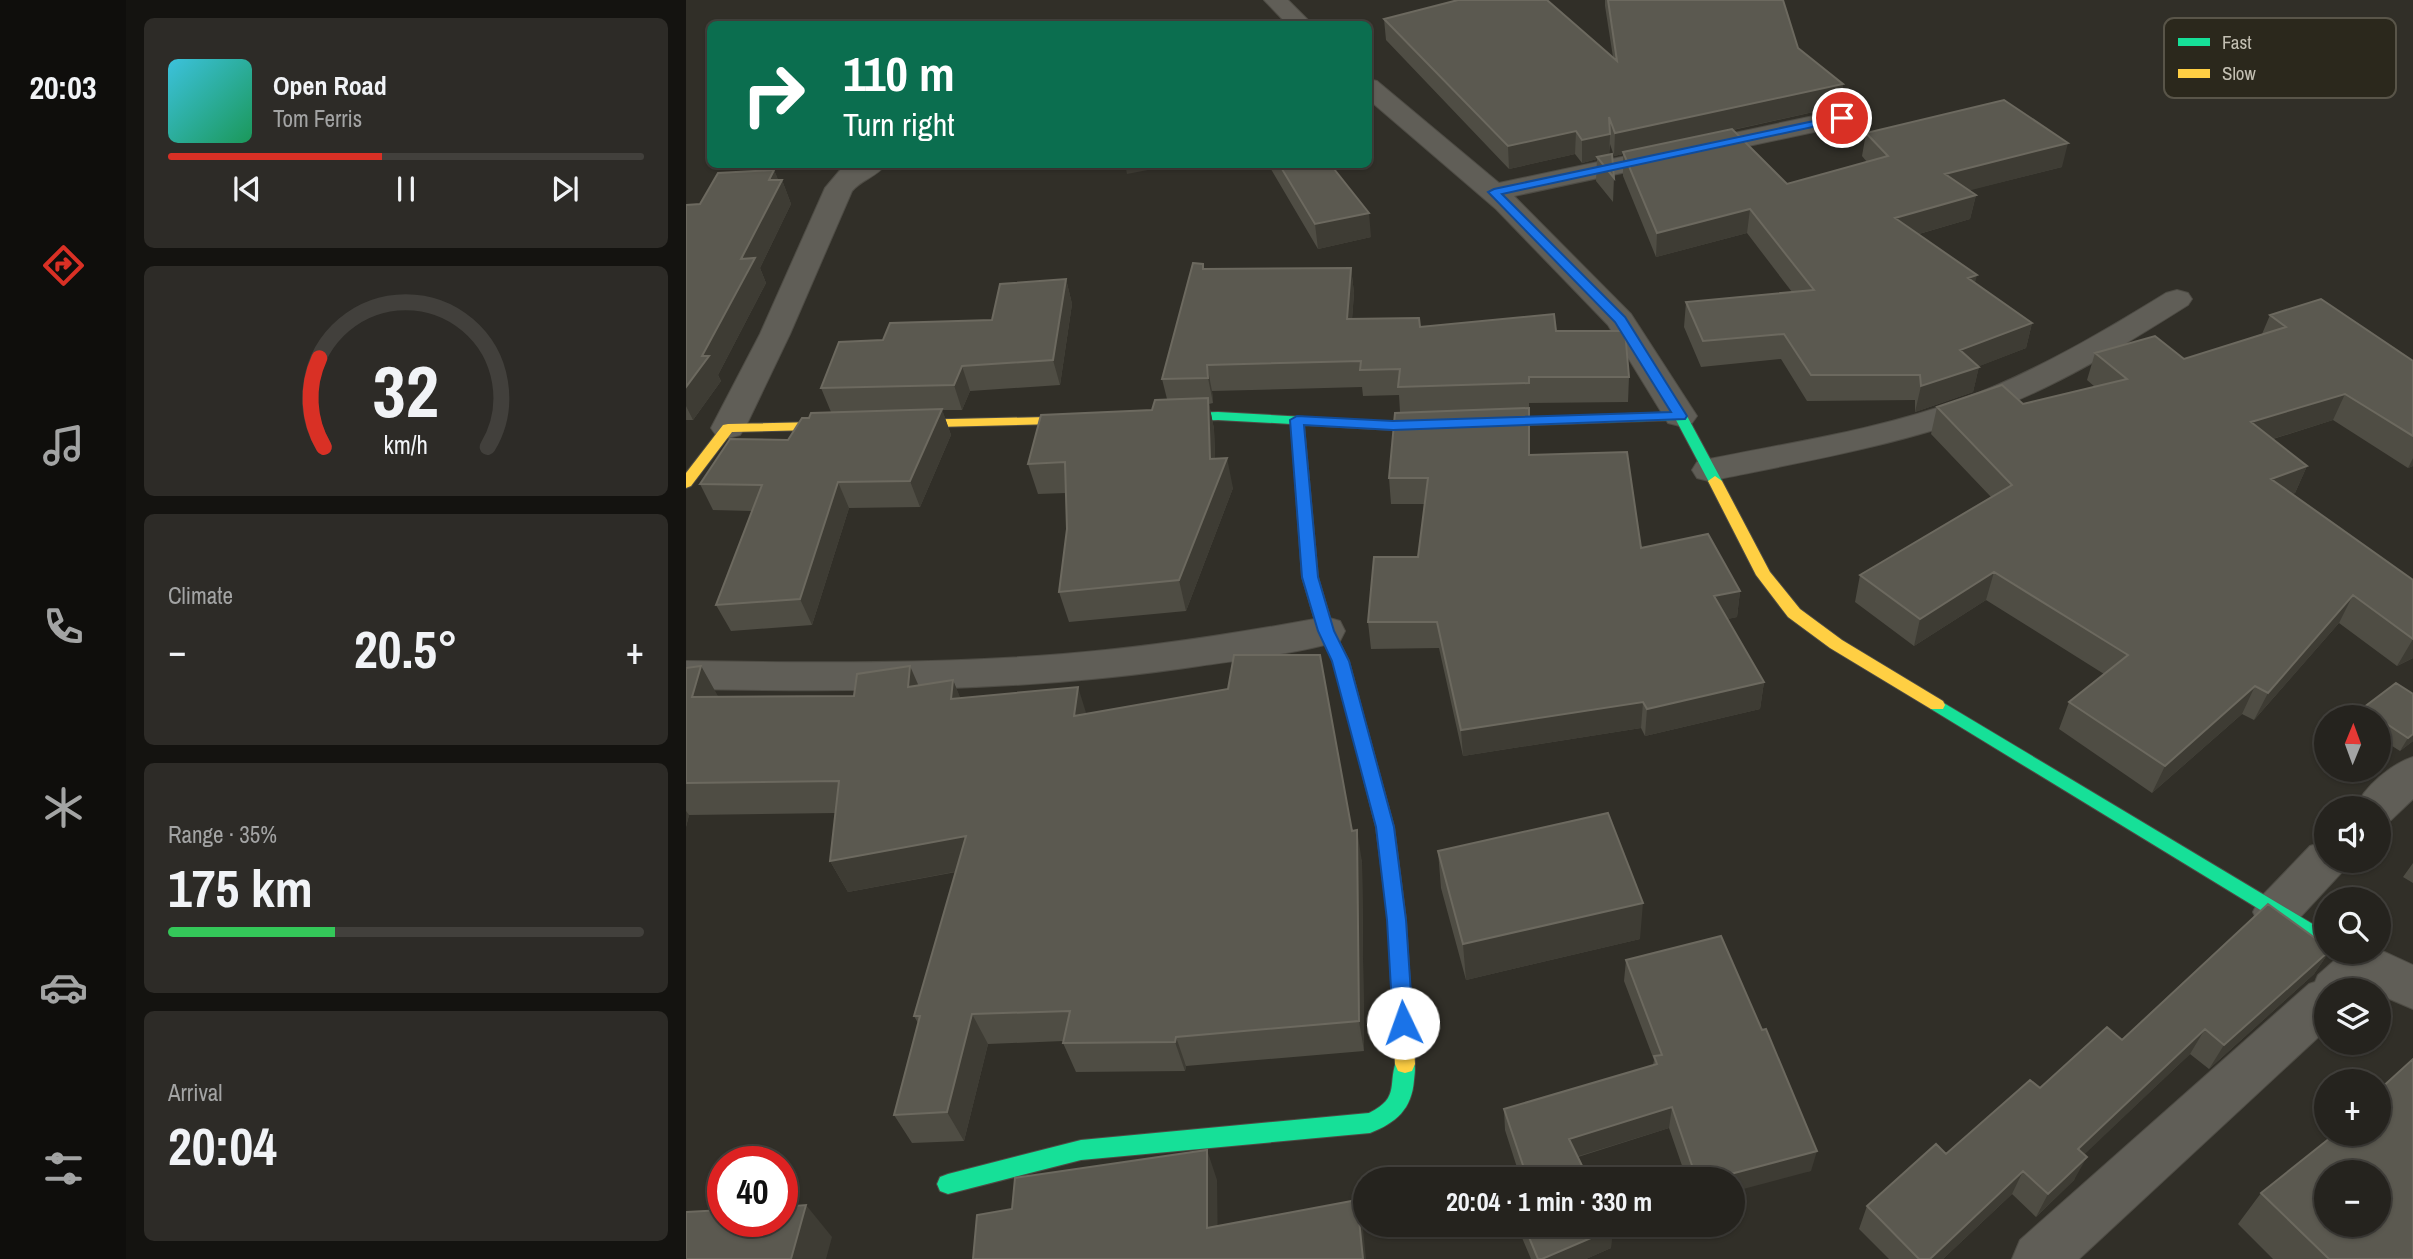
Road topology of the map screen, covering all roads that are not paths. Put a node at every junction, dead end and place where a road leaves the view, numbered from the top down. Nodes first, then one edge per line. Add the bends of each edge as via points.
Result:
1 (1275, 0) edge
2 (1297, 21) edge
3 (1372, 89) edge
4 (1842, 118) dead end
5 (865, 168) edge
6 (1494, 192) junction
7 (2176, 299) dead end
8 (1680, 416) junction
9 (1148, 419) edge
10 (1106, 420) edge
11 (1297, 420) junction
12 (728, 428) junction
13 (1709, 470) junction
14 (686, 483) edge
15 (1326, 631) junction
16 (686, 675) edge
17 (2413, 773) edge
18 (2389, 796) edge
19 (2314, 872) edge
20 (2276, 912) junction
21 (2314, 941) edge
22 (2347, 964) edge
23 (2413, 988) edge
24 (2314, 1010) edge
25 (948, 1184) dead end
26 (2039, 1259) edge

1 - 2 street
3 - 6 street
4 - 6 street
5 - 12 street via 839,188
6 - 8 street via 1620,320
7 - 13 street via 2126,331 2008,393 1914,424
8 - 11 street via 1393,426
8 - 13 street
9 - 11 street
10 - 12 street
11 - 15 street via 1310,577
12 - 14 street
13 - 20 street via 1764,575 1794,613 1836,644
15 - 16 street via 1194,654 1028,671 864,677
15 - 25 street via 1340,661 1385,827 1397,920 1405,1048 1404,1090 1397,1107 1370,1122 1081,1150
17 - 18 street
19 - 20 street
20 - 21 street
22 - 23 street
24 - 26 street

